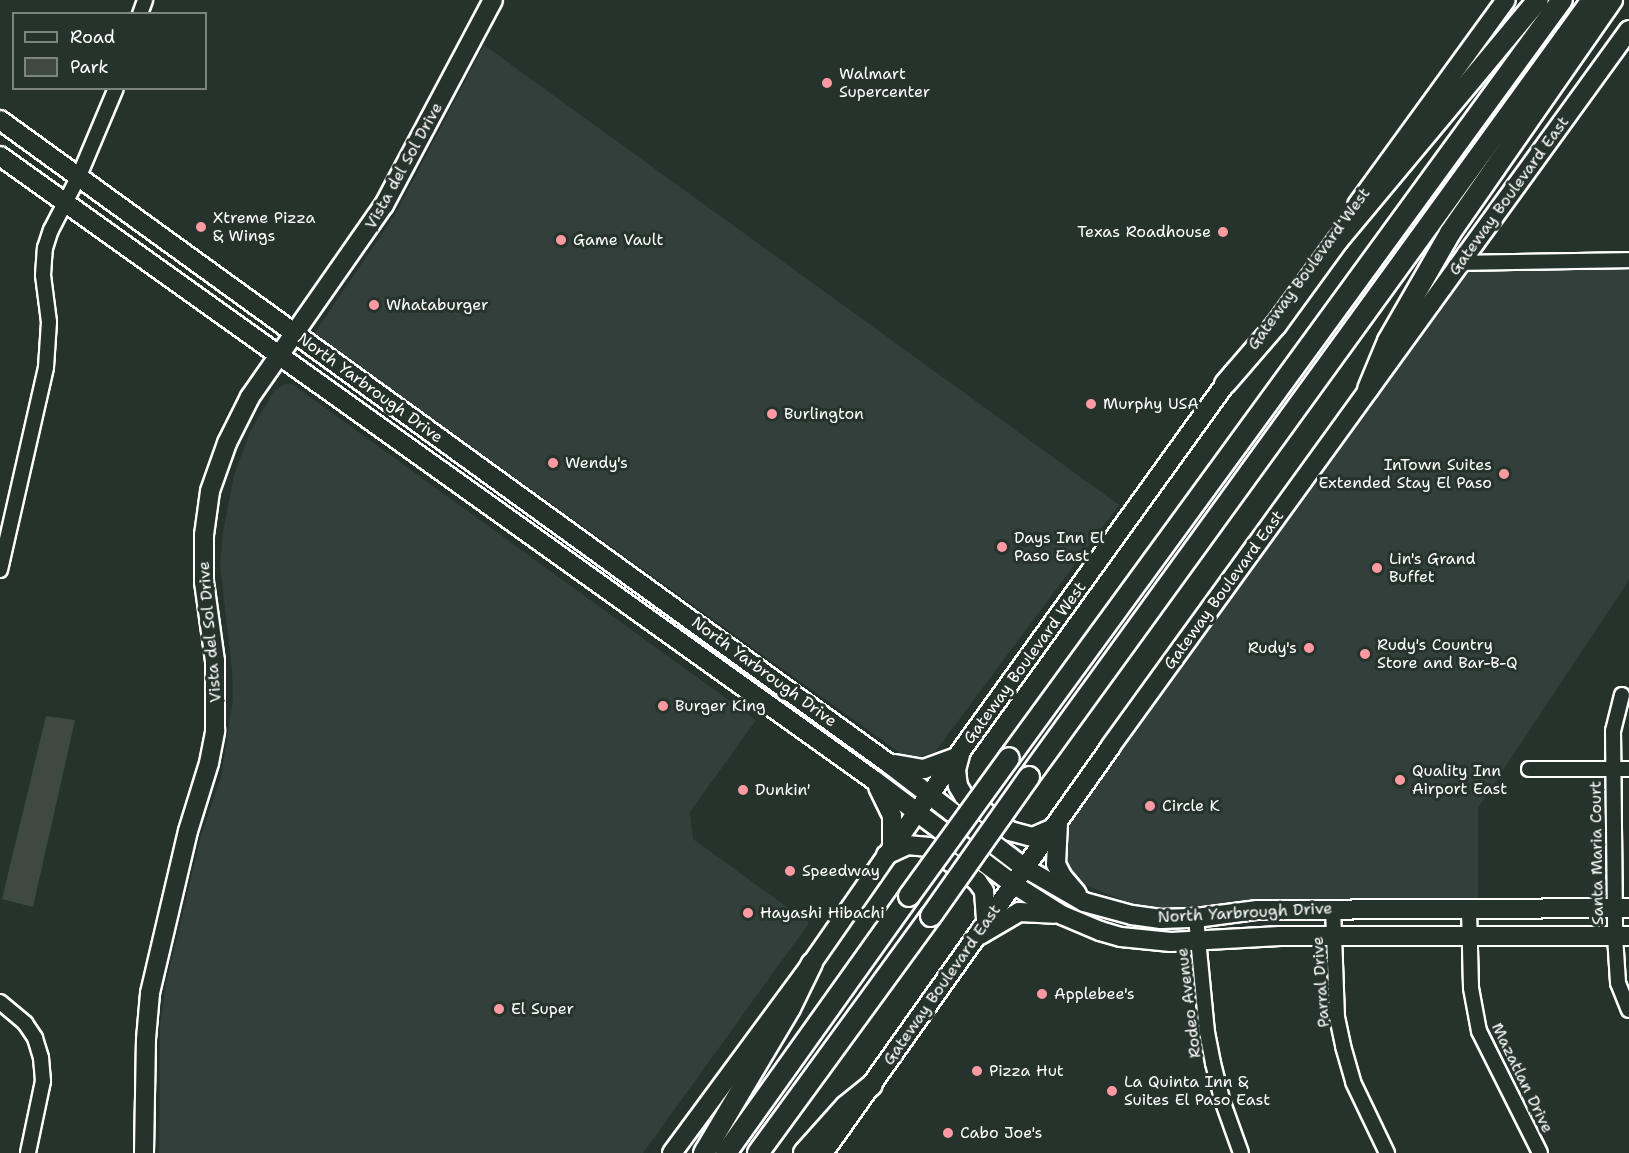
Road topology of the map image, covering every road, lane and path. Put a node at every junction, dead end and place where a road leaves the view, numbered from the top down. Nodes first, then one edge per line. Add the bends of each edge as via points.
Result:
1 (493, 0) edge
2 (1506, 0) edge
3 (1538, 0) edge
4 (1562, 0) edge
5 (1592, 0) edge
6 (1612, 0) edge
7 (1629, 30) edge
8 (115, 90) edge
9 (0, 120) edge
10 (0, 156) edge
11 (79, 176) junction
12 (65, 204) junction
13 (1629, 260) edge
14 (1461, 263) junction
15 (294, 334) junction
16 (278, 357) junction
17 (1225, 384) junction
18 (1368, 389) junction
19 (0, 570) edge
20 (641, 584) junction
21 (627, 604) junction
22 (1622, 695) dead end
23 (958, 754) junction
24 (888, 763) junction
25 (1613, 769) junction
26 (1629, 769) edge
27 (1529, 770) dead end
28 (874, 780) junction
29 (930, 794) junction
30 (917, 812) junction
31 (1055, 825) junction
32 (889, 851) junction
33 (1024, 868) junction
34 (1014, 884) junction
35 (1084, 902) junction
36 (1622, 908) edge
37 (1334, 909) junction
38 (1469, 910) junction
39 (1062, 915) junction
40 (1196, 918) junction
41 (981, 930) junction
42 (1334, 936) junction
43 (1622, 936) edge
44 (1469, 937) junction
45 (1199, 942) junction
46 (812, 963) junction
47 (0, 1002) edge
48 (1629, 1010) edge
49 (872, 1085) junction
50 (28, 1153) edge
51 (144, 1153) edge
52 (672, 1153) edge
53 (704, 1153) edge
54 (726, 1153) edge
55 (758, 1153) edge
56 (804, 1153) edge
57 (823, 1153) edge
58 (1241, 1153) edge
59 (1387, 1153) edge
60 (1540, 1153) edge

1 - 15 main road, Vista del Sol Drive via 384,205
2 - 17 main road, Gateway Boulevard West
3 - 17 highway via 1338,240
4 - 54 highway, bridge
5 - 55 highway, bridge
6 - 18 highway via 1450,233 1388,341
7 - 14 main road, Gateway Boulevard East
8 - 11 street
9 - 11 main road, North Yarbrough Drive
10 - 12 main road, North Yarbrough Drive
11 - 12 street
11 - 15 main road, North Yarbrough Drive
12 - 16 main road, North Yarbrough Drive
12 - 19 street via 45,248 44,286 49,322 46,367
13 - 14 street
14 - 18 main road, Gateway Boulevard East
15 - 16 main road, Vista del Sol Drive
15 - 20 main road, North Yarbrough Drive
16 - 21 main road, North Yarbrough Drive
16 - 51 main road, Vista del Sol Drive via 250,397 227,443 210,491 204,582 217,678 215,731 150,993
17 - 23 main road, Gateway Boulevard West
18 - 31 main road, Gateway Boulevard East
20 - 21 main road
20 - 24 main road, North Yarbrough Drive
21 - 28 main road, North Yarbrough Drive
22 - 25 street, Santa Maria Court via 1613,731
23 - 24 main road via 937,767 922,770
23 - 29 main road, Gateway Boulevard West
23 - 31 main road via 958,786 964,796 1010,831 1033,837
24 - 29 main road, North Yarbrough Drive
25 - 26 street
25 - 27 street
25 - 36 street, Santa Maria Court
28 - 30 main road, North Yarbrough Drive
28 - 32 main road via 892,816
29 - 30 main road, Gateway Boulevard West
29 - 33 main road, North Yarbrough Drive
30 - 32 main road, Gateway Boulevard West
30 - 34 main road, North Yarbrough Drive
31 - 33 main road, Gateway Boulevard East
31 - 35 main road via 1056,864
32 - 41 main road via 907,845 929,847 977,881 984,891
32 - 46 main road, Gateway Boulevard West
33 - 34 main road, Gateway Boulevard East
33 - 35 main road, North Yarbrough Drive
34 - 39 main road, North Yarbrough Drive
34 - 41 main road, Gateway Boulevard East
35 - 40 main road, North Yarbrough Drive via 1132,915
36 - 38 main road, North Yarbrough Drive
36 - 43 street, Santa Maria Court
37 - 38 main road, North Yarbrough Drive
37 - 40 main road, North Yarbrough Drive via 1257,910
37 - 42 street, Parral Drive
38 - 44 street, Mazatlan Drive
39 - 41 main road via 1019,912
39 - 45 main road, North Yarbrough Drive via 1121,937
40 - 45 street, Rodeo Avenue
41 - 49 main road, Gateway Boulevard East
42 - 44 main road, North Yarbrough Drive
42 - 45 main road, North Yarbrough Drive
42 - 59 street, Parral Drive via 1337,1017 1343,1046 1353,1082
43 - 44 main road, North Yarbrough Drive
43 - 48 street, Santa Maria Court via 1618,983
44 - 60 street, Mazatlan Drive via 1473,1009 1479,1031
45 - 58 street, Rodeo Avenue via 1213,1063
46 - 52 main road, Gateway Boulevard West
46 - 53 highway via 790,1008
47 - 50 street via 25,1023 41,1058 42,1081
49 - 56 highway via 846,1106
49 - 57 main road, Gateway Boulevard East

